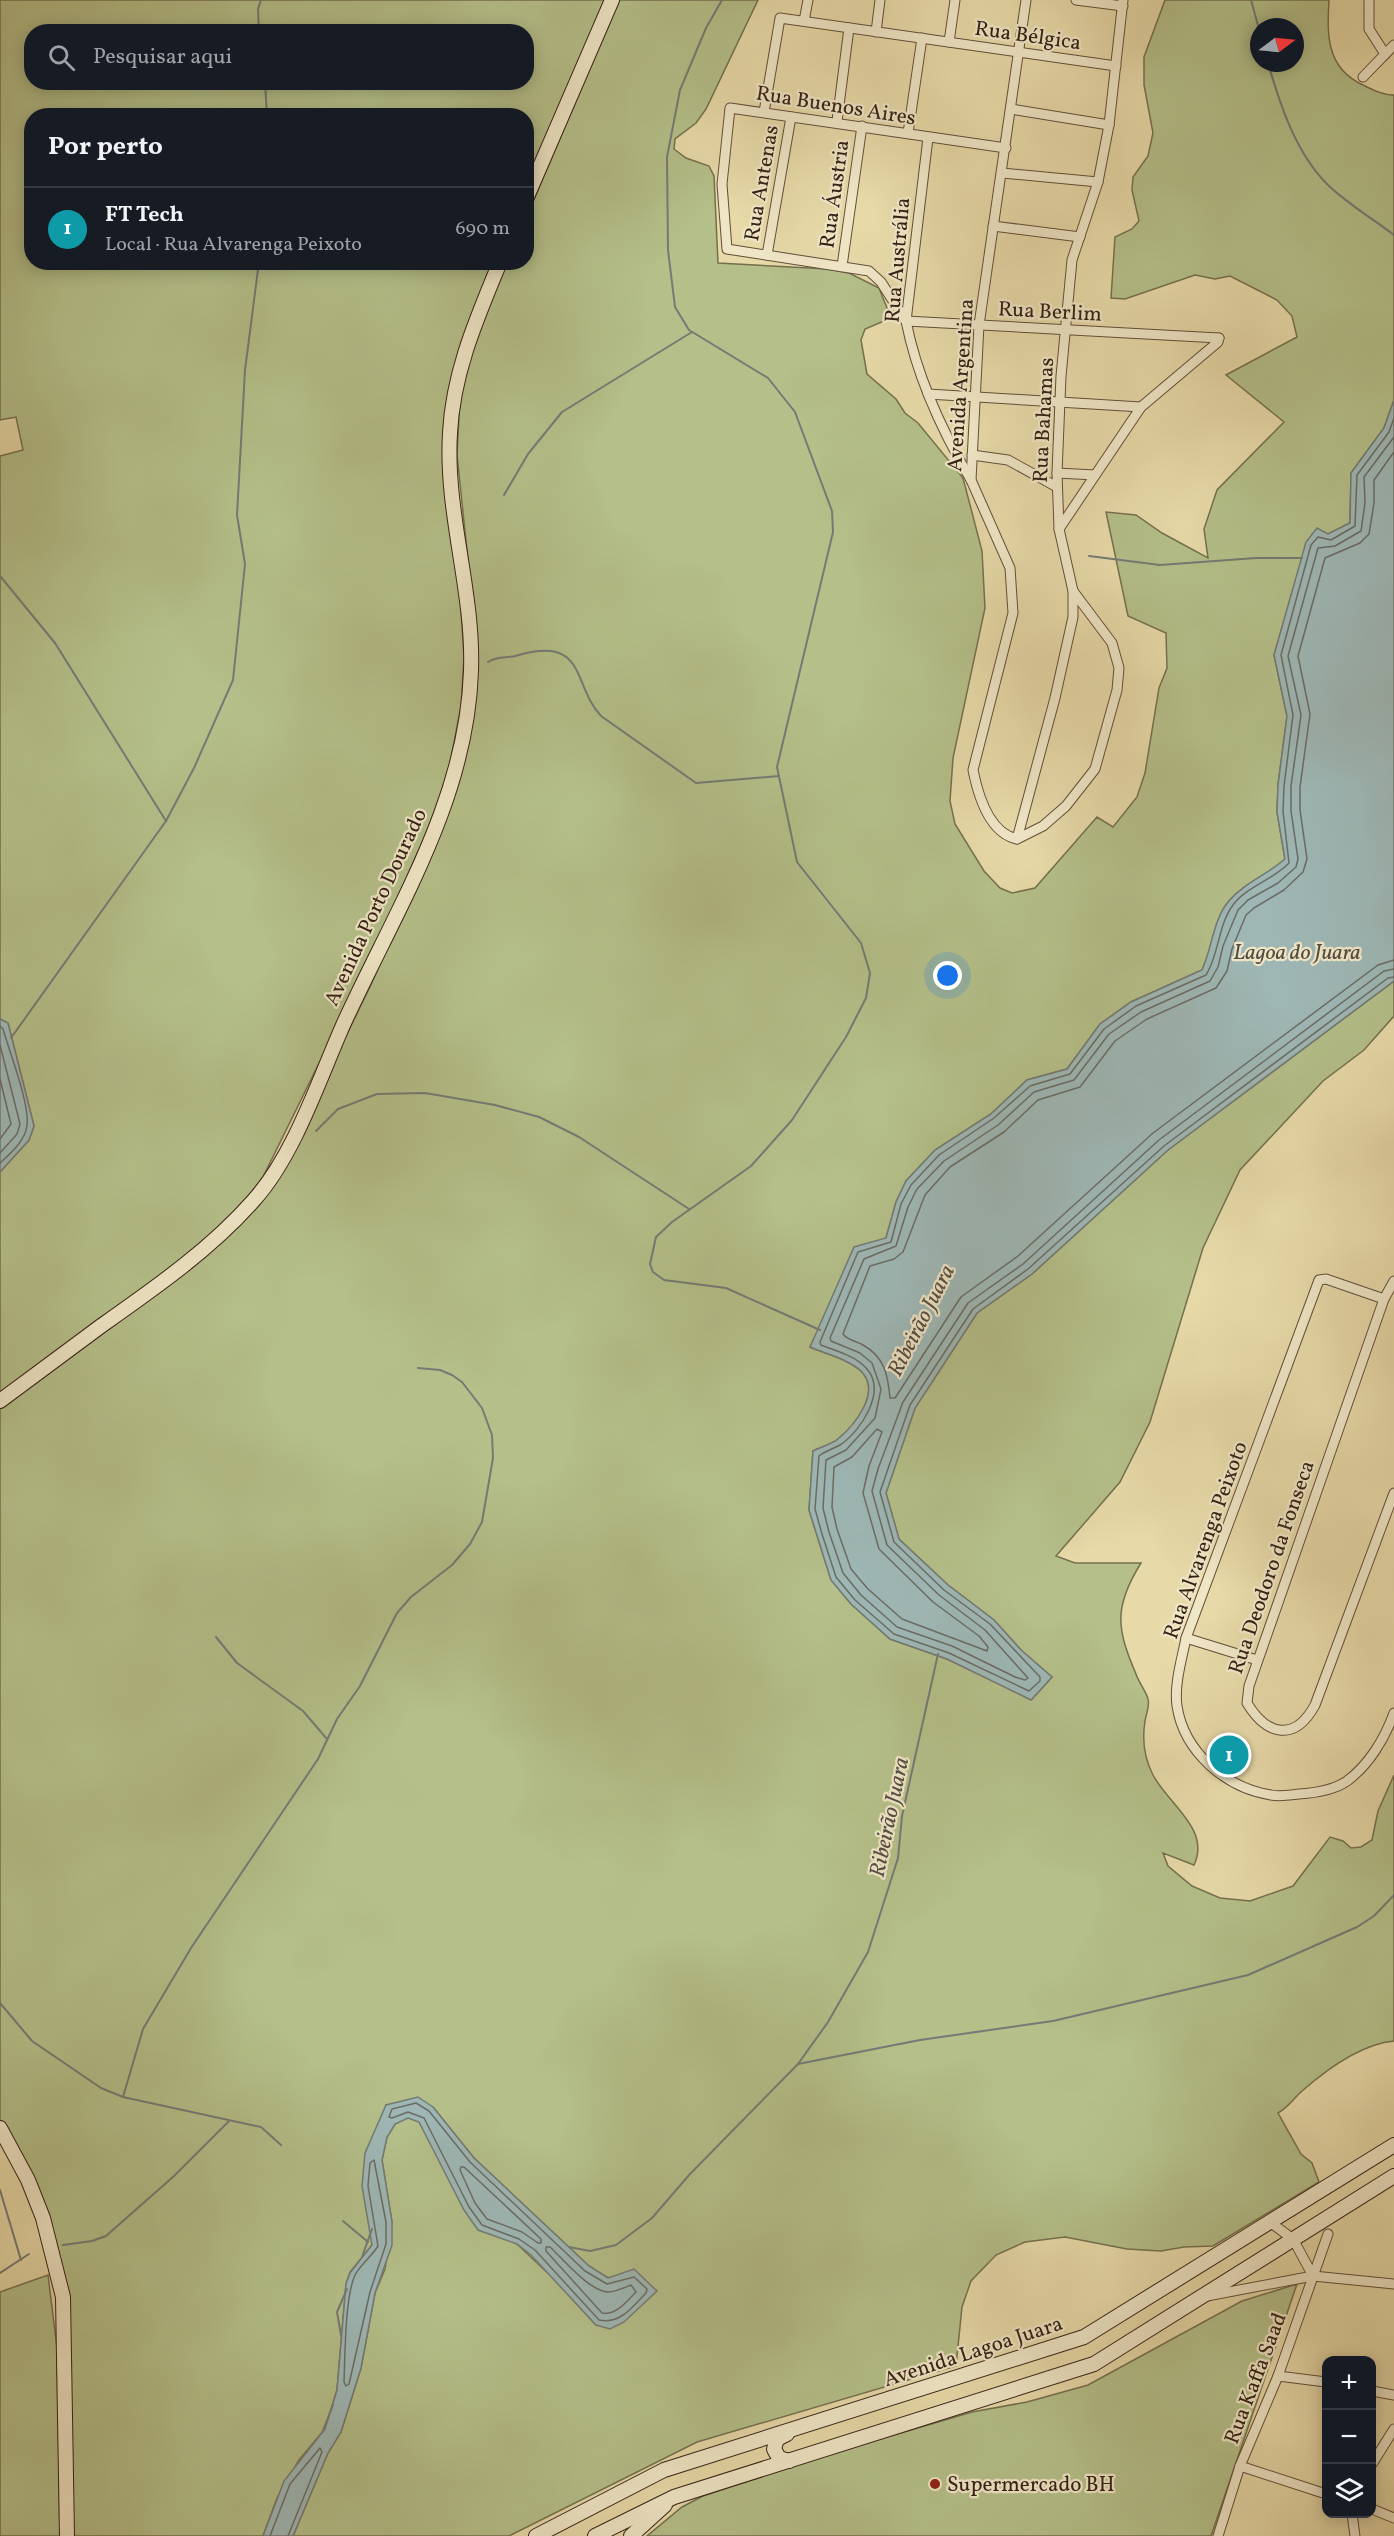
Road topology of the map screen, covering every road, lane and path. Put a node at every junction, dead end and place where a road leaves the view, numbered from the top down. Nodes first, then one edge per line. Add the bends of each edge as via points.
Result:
1 (612, 0) edge
2 (808, 0) edge
3 (880, 0) edge
4 (955, 0) edge
5 (1026, 0) edge
6 (1076, 0) edge
7 (1369, 0) edge
8 (1123, 3) edge
9 (804, 21) junction
10 (849, 28) junction
11 (876, 32) junction
12 (921, 38) junction
13 (949, 42) junction
14 (1394, 45) edge
15 (1019, 52) junction
16 (1385, 54) junction
17 (1116, 66) junction
18 (1363, 77) dead end
19 (1011, 110) junction
20 (764, 112) junction
21 (791, 117) junction
22 (837, 122) junction
23 (1109, 125) junction
24 (862, 126) junction
25 (908, 133) junction
26 (928, 138) junction
27 (1005, 148) junction
28 (1002, 173) junction
29 (534, 180) edge
30 (1098, 182) junction
31 (993, 226) junction
32 (1080, 237) junction
33 (767, 255) junction
34 (842, 266) junction
35 (497, 270) edge
36 (906, 321) junction
37 (979, 325) junction
38 (1066, 330) junction
39 (928, 394) junction
40 (973, 397) junction
41 (1060, 402) junction
42 (1141, 407) junction
43 (972, 455) junction
44 (1057, 473) junction
45 (1095, 475) junction
46 (971, 480) junction
47 (1057, 487) junction
48 (1059, 529) junction
49 (1073, 591) junction
50 (1017, 839) junction
51 (1394, 1281) edge
52 (1384, 1299) junction
53 (0, 1401) edge
54 (1394, 1493) edge
55 (1186, 1638) junction
56 (1257, 1660) junction
57 (1394, 1713) edge
58 (0, 2128) edge
59 (1394, 2145) edge
60 (1394, 2176) edge
61 (1271, 2223) junction
62 (1328, 2234) dead end
63 (1293, 2239) junction
64 (1313, 2276) junction
65 (1394, 2284) edge
66 (1199, 2298) junction
67 (1278, 2376) junction
68 (1322, 2382) edge
69 (1376, 2392) edge
70 (1394, 2395) edge
71 (822, 2420) junction
72 (1394, 2429) edge
73 (1376, 2456) edge
74 (789, 2461) junction
75 (1240, 2466) junction
76 (1322, 2493) edge
77 (674, 2497) junction
78 (1376, 2511) edge
79 (1353, 2518) edge
80 (1394, 2518) edge
81 (67, 2536) edge
82 (536, 2536) edge
83 (595, 2536) edge
84 (631, 2536) edge
85 (1218, 2536) edge
86 (1355, 2536) edge

1 - 29 main road
2 - 9 street
3 - 11 street
4 - 13 street
5 - 15 street, Avenida Argentina
6 - 8 street
7 - 16 street via 1369,29
8 - 17 street, Rua Bahamas
9 - 10 street, Rua Bélgica
9 - 20 street, Rua Bélgica via 780,18
10 - 11 street, Rua Bélgica
10 - 22 street
11 - 12 street, Rua Bélgica
12 - 13 street, Rua Bélgica
12 - 25 street
13 - 15 street, Rua Bélgica
14 - 16 street
15 - 17 street, Rua Bélgica
15 - 19 street, Avenida Argentina
16 - 18 street
17 - 23 street, Rua Bahamas
19 - 23 street
19 - 27 street, Avenida Argentina
20 - 21 street, Rua Buenos Aires
20 - 33 street, Rua Buenos Aires via 730,108 722,184 727,249
21 - 22 street, Rua Buenos Aires
21 - 33 street, Rua Antenas
22 - 24 street, Rua Buenos Aires
23 - 30 street, Rua Bahamas
24 - 25 street, Rua Buenos Aires
24 - 34 street, Rua Áustria
25 - 26 street, Rua Buenos Aires
26 - 27 street, Rua Buenos Aires
26 - 36 street, Rua Austrália
27 - 28 street, Avenida Argentina
28 - 30 street
28 - 31 street, Avenida Argentina
30 - 32 street, Rua Bahamas
31 - 32 street
31 - 37 street, Avenida Argentina
32 - 38 street, Rua Bahamas via 1072,260
33 - 34 street
34 - 36 street via 869,271 881,282
35 - 53 main road, Avenida Porto Dourado via 467,341 449,436 469,613 471,675 466,727 453,781 421,866 298,1128 267,1185 192,1259
36 - 37 street, Rua Berlim
36 - 39 street, Rua Austrália
37 - 38 street, Rua Berlim
37 - 40 street, Avenida Argentina
38 - 41 street, Rua Bahamas
38 - 42 street, Rua Berlim via 1219,338
39 - 40 street
39 - 46 street, Rua Austrália via 950,445
40 - 41 street
40 - 43 street, Avenida Argentina
41 - 42 street
41 - 44 street, Rua Bahamas
42 - 45 street
43 - 46 street, Avenida Argentina
43 - 47 street via 1008,459
44 - 45 street
44 - 47 street, Rua Bahamas
45 - 48 street
46 - 50 street, Avenida Argentina via 1010,568 1013,613 973,770 978,796 992,820 1008,837
47 - 48 street, Rua Bahamas
48 - 49 street, Rua Bahamas
49 - 50 street, Rua Bahamas via 1073,617 1055,698
49 - 50 street via 1112,643 1119,668 1117,690 1095,769 1066,806 1043,826
51 - 52 street, Rua Deodoro da Fonseca
52 - 55 street, Rua Alvarenga Peixoto via 1319,1280
52 - 56 street, Rua Deodoro da Fonseca
54 - 56 street, Rua Deodoro da Fonseca via 1306,1722 1294,1729 1276,1730 1254,1716 1246,1703
55 - 56 street
55 - 57 street, Rua Alvarenga Peixoto via 1177,1706 1185,1729 1196,1752 1242,1787 1273,1796 1328,1789 1347,1781 1387,1733
58 - 81 main road via 28,2180 55,2256 63,2297
59 - 61 main road, Avenida Lagoa Juara
60 - 63 main road
61 - 63 street
61 - 71 main road, Avenida Lagoa Juara via 1084,2337
62 - 64 street, Rua Kaffa Saad
63 - 64 street
63 - 66 main road
64 - 65 street
64 - 66 street
64 - 67 street, Rua Kaffa Saad
66 - 74 main road via 1094,2364
67 - 68 street
67 - 75 street, Rua Kaffa Saad
69 - 70 street
71 - 74 main road via 777,2439 776,2456
71 - 82 main road, Avenida Lagoa Juara via 664,2470
72 - 73 street
74 - 77 main road
75 - 76 street
75 - 85 street, Rua Kaffa Saad
77 - 83 main road
77 - 84 main road
78 - 80 street
79 - 86 street

